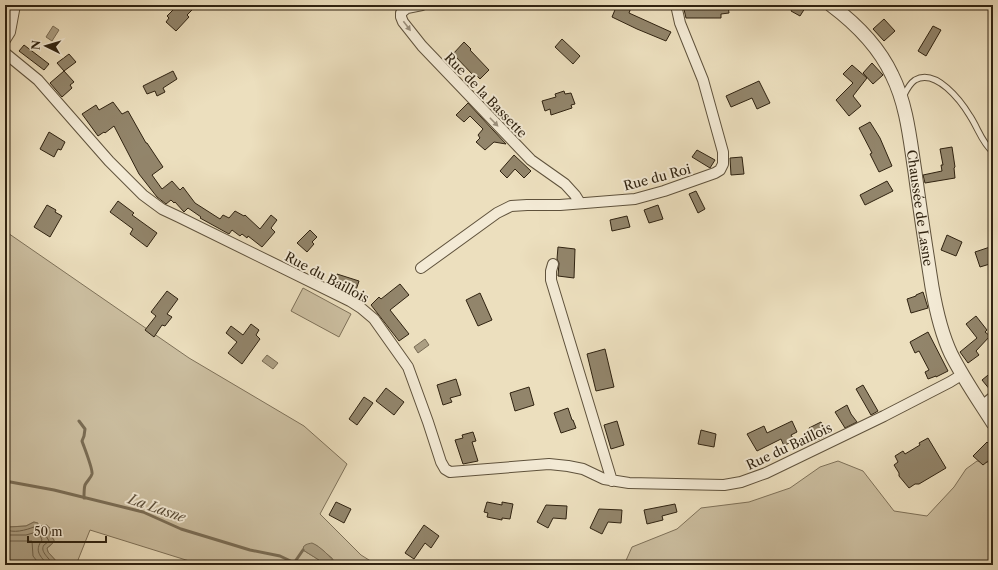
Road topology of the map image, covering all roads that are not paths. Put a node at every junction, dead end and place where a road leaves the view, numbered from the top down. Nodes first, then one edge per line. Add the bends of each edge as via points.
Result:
1 (15, 5) edge
2 (422, 5) edge
3 (676, 5) edge
4 (831, 5) edge
5 (5, 40) edge
6 (5, 53) edge
7 (902, 100) junction
8 (993, 152) edge
9 (580, 204) junction
10 (553, 264) dead end
11 (421, 268) dead end
12 (963, 374) junction
13 (993, 397) edge
14 (982, 406) junction
15 (993, 423) edge
16 (612, 481) junction

1 - 5 street via 10,32
2 -> 9 street, Rue de la Bassette via 407,8 401,13 403,22 422,46 531,160 565,184
3 - 9 street, Rue du Roi via 680,23 703,80 720,139 723,164 715,173 664,191 635,198
4 - 7 street, Chaussée de Lasne via 848,17 875,48 892,75
6 - 16 street, Rue du Baillois via 38,80 109,161 143,195 168,212 350,301 374,319 408,367 445,469 450,472 555,465 583,469
7 - 8 lane via 914,80 922,77 938,81 962,104
7 - 12 street, Chaussée de Lasne via 935,307 951,354
9 - 11 street, Rue du Roi via 510,206
10 - 16 street via 551,280
12 - 14 street, Chaussée de Lasne
12 - 16 street, Rue du Baillois via 884,416 766,473 741,482 700,485
13 - 14 street
14 - 15 street, Chaussée de Lasne

